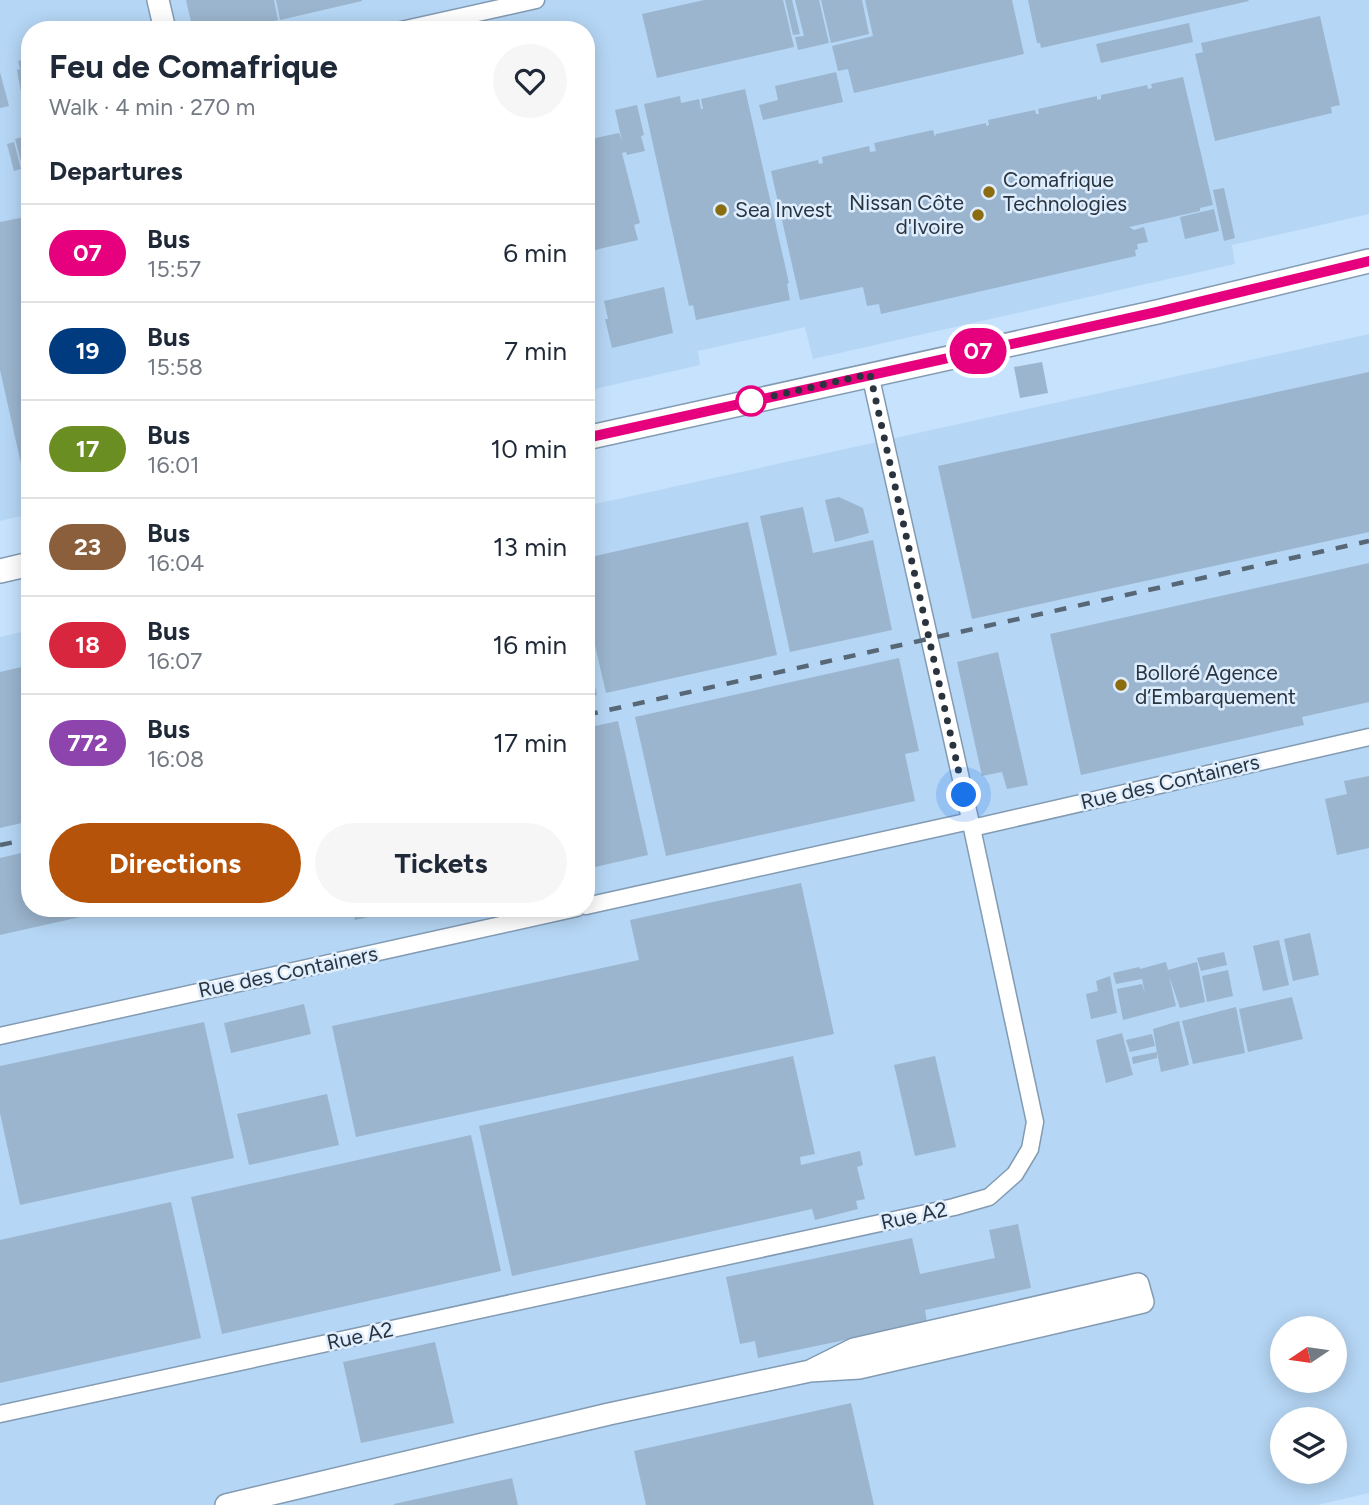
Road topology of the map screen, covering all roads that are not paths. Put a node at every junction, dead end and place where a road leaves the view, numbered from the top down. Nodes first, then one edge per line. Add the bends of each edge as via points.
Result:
1 (158, 0) edge
2 (536, 0) edge
3 (163, 21) edge
4 (442, 21) edge
5 (1369, 261) edge
6 (870, 374) junction
7 (595, 436) edge
8 (21, 566) edge
9 (0, 571) edge
10 (1369, 737) edge
11 (971, 825) junction
12 (595, 904) edge
13 (536, 917) edge
14 (0, 1036) edge
15 (810, 1371) junction
16 (0, 1414) edge
17 (226, 1505) edge

1 - 3 street
2 - 4 street
5 - 6 main road
6 - 7 main road
6 - 11 street, Rue A2
8 - 9 main road
10 - 11 street, Rue des Containers
11 - 12 street, Rue des Containers
11 - 16 street, Rue A2 via 1035,1122 1030,1149 1015,1174 989,1197
13 - 14 street, Rue des Containers
15 - 15 street via 859,1368 1143,1302 1138,1284 854,1349
15 - 17 street

